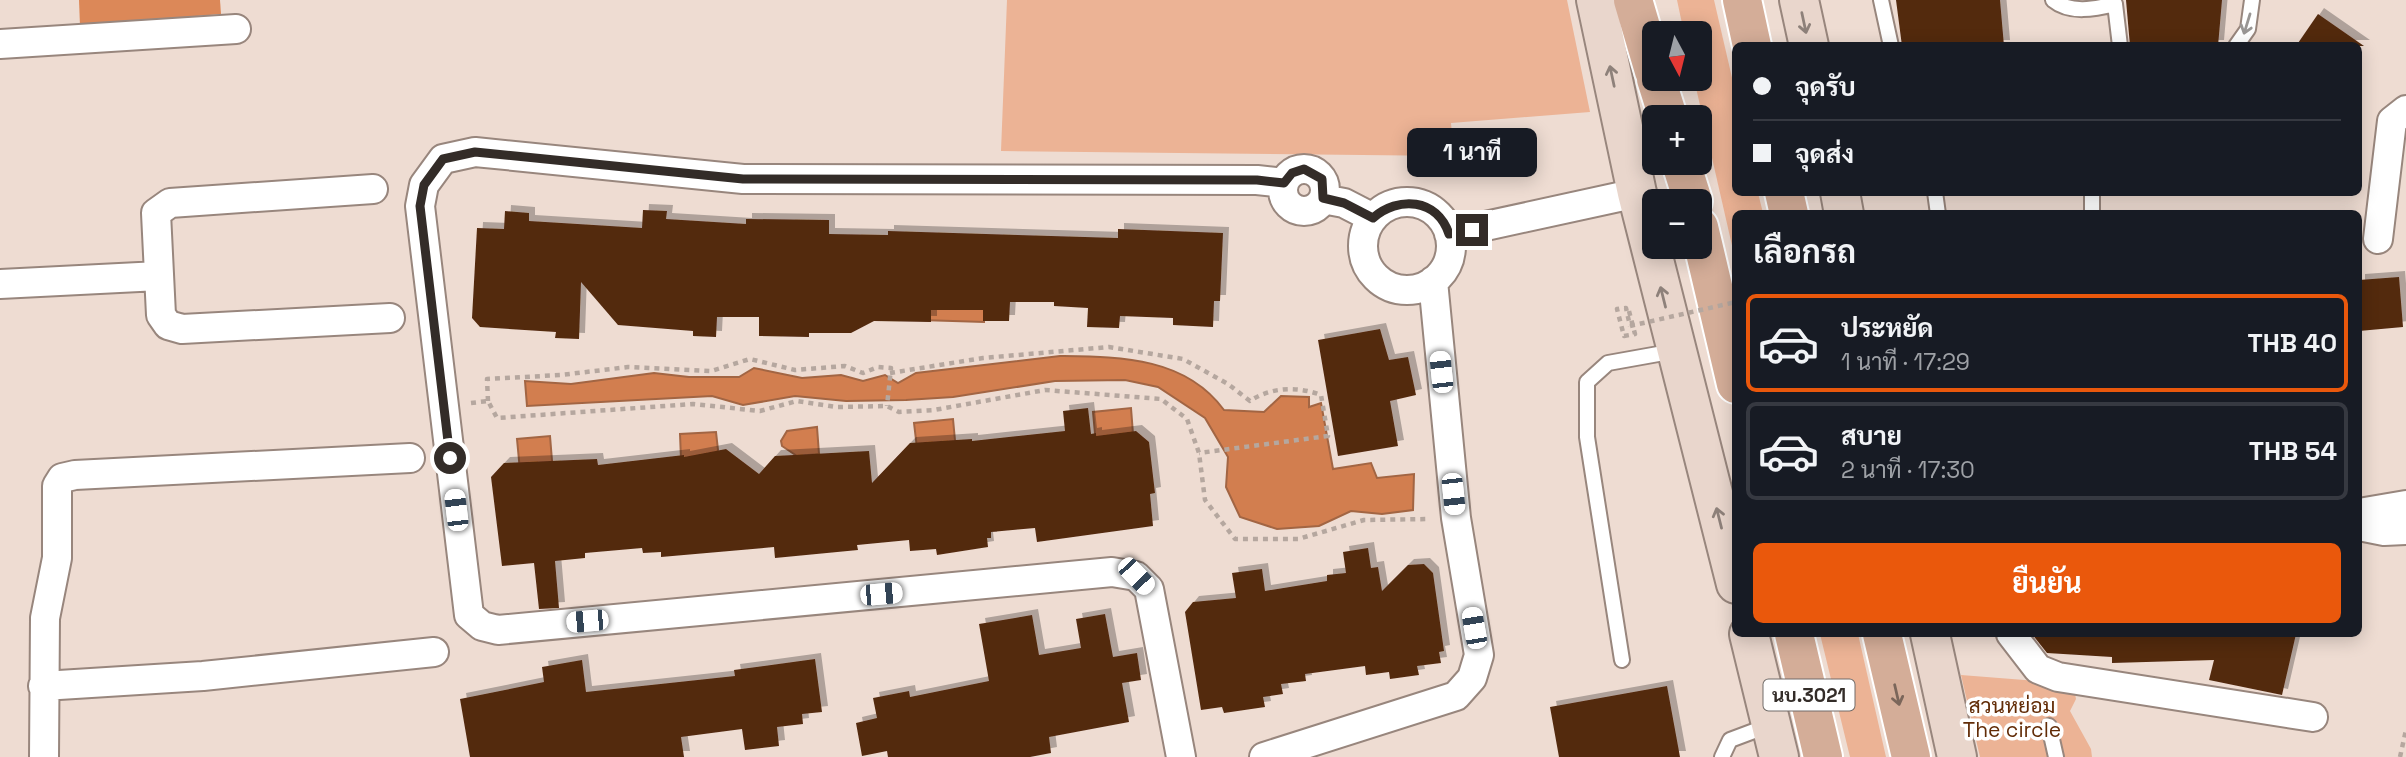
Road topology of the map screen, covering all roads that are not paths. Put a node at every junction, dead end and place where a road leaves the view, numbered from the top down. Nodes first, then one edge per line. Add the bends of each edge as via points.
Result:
1 (1596, 0) edge
2 (1633, 0) edge
3 (1650, 0) edge
4 (1742, 0) edge
5 (1760, 0) edge
6 (1799, 0) edge
7 (1881, 0) edge
8 (2053, 0) edge
9 (2252, 0) edge
10 (2114, 2) edge
11 (1654, 21) edge
12 (236, 29) dead end
13 (1642, 30) edge
14 (1752, 42) edge
15 (1754, 42) edge
16 (1808, 42) edge
17 (1890, 42) edge
18 (2119, 42) edge
19 (2239, 42) edge
20 (0, 44) edge
21 (2406, 110) edge
22 (373, 189) dead end
23 (1637, 193) junction
24 (1373, 218) junction
25 (1449, 234) junction
26 (2378, 239) dead end
27 (1707, 259) edge
28 (159, 276) junction
29 (1433, 281) junction
30 (0, 284) edge
31 (390, 318) dead end
32 (1677, 351) junction
33 (1732, 367) edge
34 (410, 458) dead end
35 (2406, 505) edge
36 (2362, 512) edge
37 (2362, 527) edge
38 (2406, 530) edge
39 (1732, 568) edge
40 (1750, 637) edge
41 (1795, 637) edge
42 (1883, 637) edge
43 (1931, 637) edge
44 (2013, 637) edge
45 (434, 652) dead end
46 (1622, 660) dead end
47 (43, 686) junction
48 (2313, 717) dead end
49 (2049, 726) dead end
50 (1776, 741) edge
51 (44, 757) edge
52 (1181, 757) edge
53 (1264, 757) edge
54 (1723, 757) edge
55 (1823, 757) edge
56 (1911, 757) edge
57 (1957, 757) edge
58 (2056, 757) edge

23 -> 1 main road
2 - 13 main road
3 - 11 main road
4 - 14 main road
5 - 15 main road
6 -> 16 main road
7 - 17 lane
8 - 10 lane via 2076,9
9 -> 19 lane via 2248,29
10 - 18 lane
12 - 20 street
21 - 26 street via 2392,121
22 - 28 street via 170,203 156,214
23 - 25 street
32 -> 23 main road
24 - 25 street via 1384,208 1414,202 1440,217
24 - 29 street via 1363,245 1371,272 1394,288 1421,287
24 - 52 street via 1323,198 1314,209 1299,210 1287,203 1284,183 1257,180 743,179 475,152 443,159 424,185 420,206 469,615 482,626 498,630 1112,572 1136,576 1149,589
25 - 29 street via 1449,258
27 - 33 main road
28 - 30 street
28 - 31 street via 161,315 168,325 182,329
29 - 53 street via 1456,519 1479,655 1472,678 1456,696
39 -> 32 main road
32 - 46 lane via 1608,363 1587,382 1587,438
34 - 47 street via 62,478 57,486 57,558 45,618
35 - 36 street
37 - 38 street
40 - 50 main road, นบ.3021
41 - 55 main road, นบ.3021
42 -> 56 main road
43 - 57 main road
44 - 48 street via 2038,669 2057,677
45 - 47 street via 203,676
47 - 51 street
49 - 58 lane
50 - 54 lane via 1730,740

